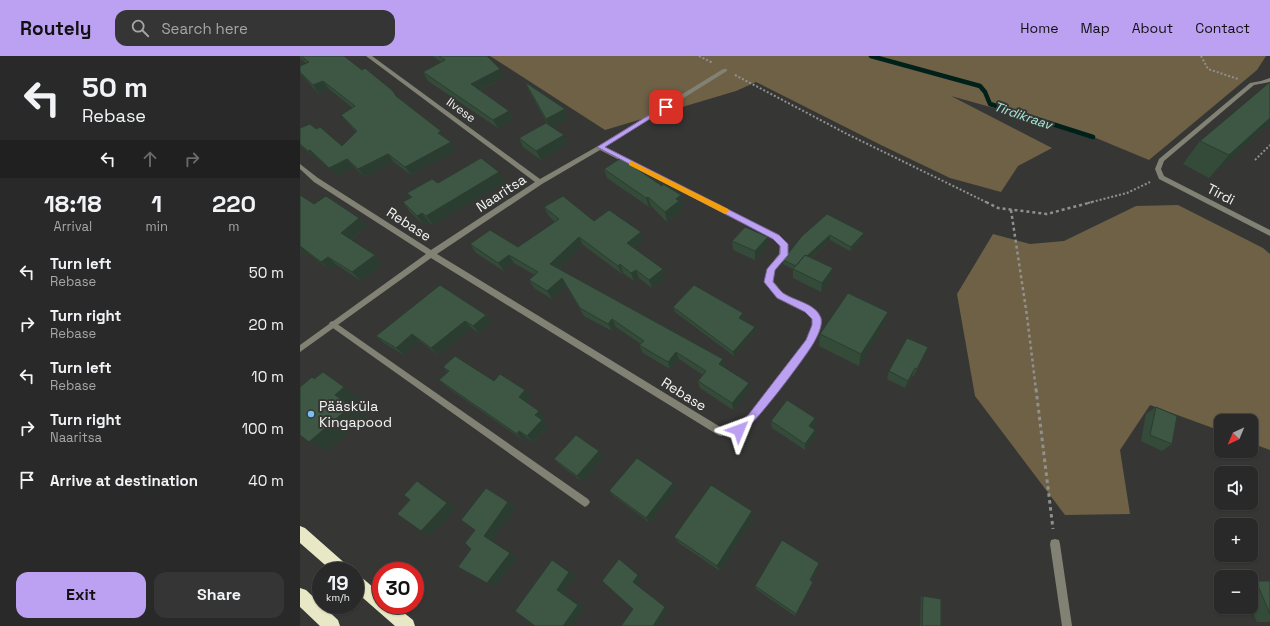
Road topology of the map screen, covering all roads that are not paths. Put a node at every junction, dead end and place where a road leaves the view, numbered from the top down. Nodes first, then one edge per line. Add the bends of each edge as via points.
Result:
1 (369, 56) edge
2 (725, 70) road end
3 (1270, 80) edge
4 (600, 147) junction
5 (300, 166) edge
6 (540, 182) junction
7 (1270, 233) edge
8 (431, 254) junction
9 (334, 324) junction
10 (300, 350) edge
11 (585, 502) dead end
12 (300, 533) edge
13 (1055, 544) road end
14 (333, 562) edge
15 (364, 589) edge
16 (372, 595) edge
17 (300, 596) edge
18 (393, 614) edge
19 (332, 626) edge
20 (407, 626) edge
21 (1067, 626) edge

1 - 6 street, Ilvese
2 - 4 street, Naaritsa
3 - 7 street, Tirdi via 1252,84 1161,160 1158,169 1160,177
4 - 6 street, Naaritsa
4 - 8 street, Rebase via 776,237 784,244 784,255 771,269 768,282 780,295 808,309 816,318 817,325 809,342 752,417 739,430 721,432
5 - 8 street, Rebase via 316,180
6 - 8 street, Naaritsa
8 - 9 street, Naaritsa
9 - 10 street, Naaritsa
9 - 11 street
12 - 14 highway
13 - 21 street
15 - 16 highway
17 - 19 highway
18 - 20 highway

